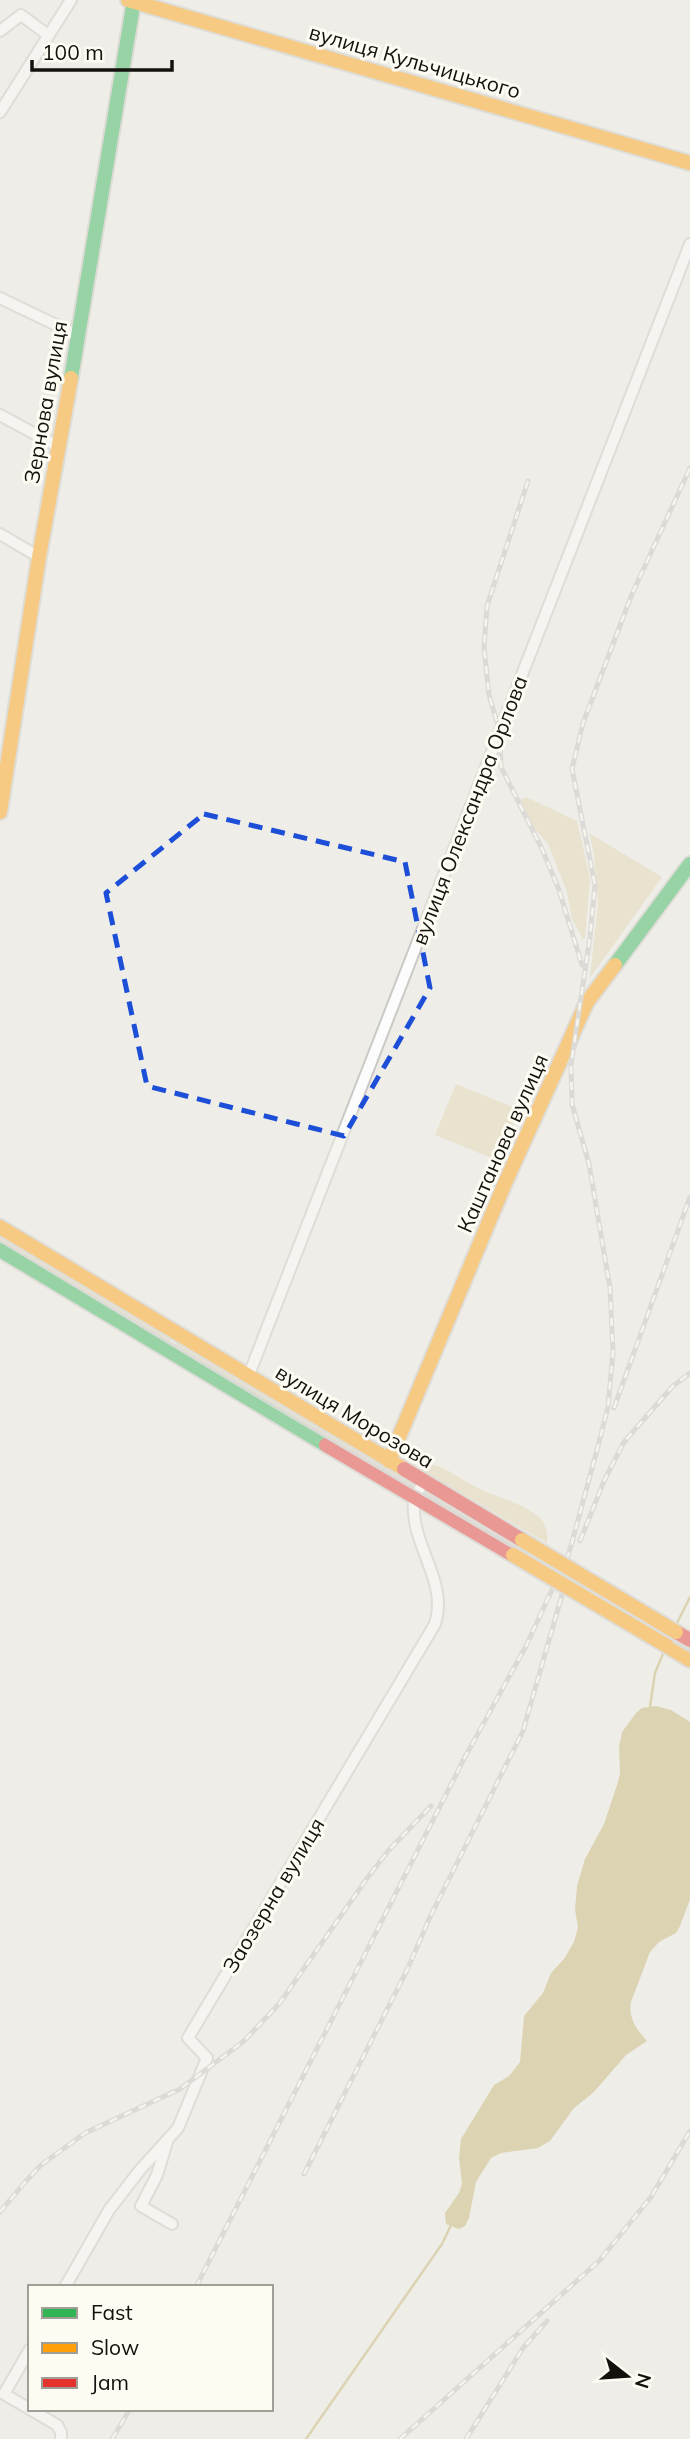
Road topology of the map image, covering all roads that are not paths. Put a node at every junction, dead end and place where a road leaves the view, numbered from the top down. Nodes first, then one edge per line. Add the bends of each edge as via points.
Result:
1 (71, 0) edge
2 (132, 1) edge
3 (0, 31) edge
4 (48, 36) junction
5 (0, 112) edge
6 (690, 163) edge
7 (690, 244) edge
8 (0, 298) edge
9 (79, 336) junction
10 (0, 415) edge
11 (59, 447) junction
12 (0, 534) edge
13 (39, 557) junction
14 (1, 802) edge
15 (690, 864) edge
16 (0, 1227) edge
17 (0, 1250) edge
18 (178, 1335) junction
19 (168, 1352) junction
20 (248, 1377) junction
21 (389, 1461) junction
22 (424, 1481) junction
23 (414, 1499) junction
24 (690, 1640) edge
25 (690, 1660) edge
26 (167, 2139) junction
27 (172, 2224) dead end
28 (66, 2285) edge
29 (28, 2352) edge
30 (28, 2408) edge
31 (33, 2411) edge
32 (61, 2439) edge

1 - 4 street
2 - 6 street, вулиця Кульчицького
2 - 9 street, Зернова вулиця
3 - 4 street via 21,15
4 - 5 street
7 - 20 street, вулиця Олександра Орлова
8 - 9 street
9 - 11 street, Зернова вулиця
10 - 11 street
11 - 13 street, Зернова вулиця
12 - 13 street
13 - 14 street, Зернова вулиця
15 - 21 street, Каштанова вулиця via 587,1002
16 - 18 street, вулиця Морозова
17 - 19 street, вулиця Морозова
18 - 19 street
18 - 20 street, вулиця Морозова
19 - 23 street, вулиця Морозова
20 - 21 street, вулиця Морозова
21 - 22 street, вулиця Морозова
22 - 23 street
22 - 24 street, вулиця Морозова, bridge
23 - 25 street, вулиця Морозова, bridge
23 - 26 street, Заозерна вулиця via 418,1538 438,1593 435,1624 188,2038 207,2058 178,2128
26 - 27 street via 157,2175 141,2206
26 - 28 street, Заозерна вулиця via 109,2210
29 - 30 street via 4,2394
31 - 32 street via 57,2425

